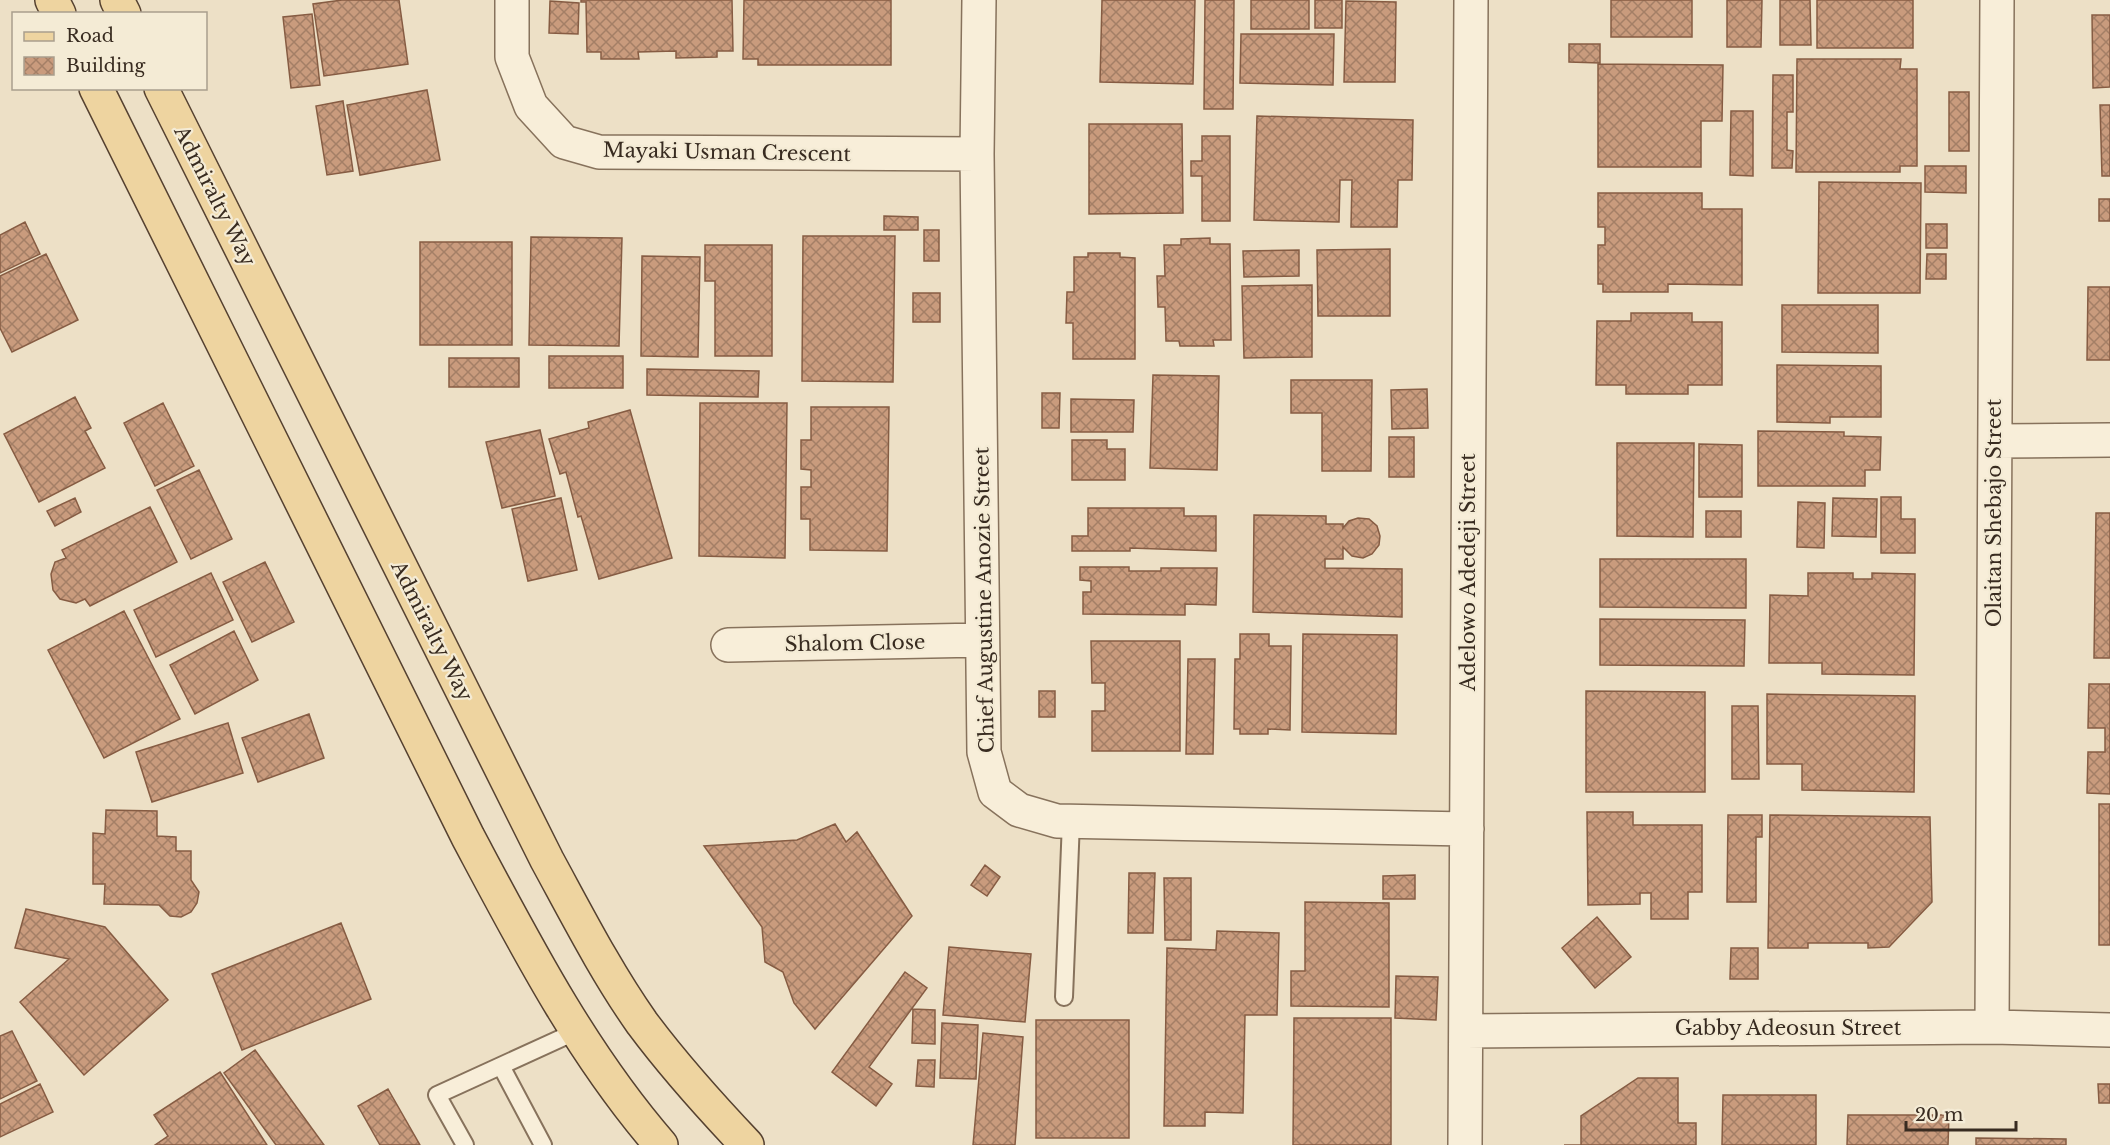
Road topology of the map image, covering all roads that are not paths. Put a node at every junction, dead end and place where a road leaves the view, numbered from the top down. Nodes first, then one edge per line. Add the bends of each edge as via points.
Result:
1 (512, 0) edge
2 (979, 0) edge
3 (1471, 0) edge
4 (1997, 0) edge
5 (97, 90) edge
6 (162, 90) edge
7 (977, 154) junction
8 (2110, 440) edge
9 (1995, 441) junction
10 (982, 640) junction
11 (728, 645) dead end
12 (1071, 821) junction
13 (1467, 829) junction
14 (1064, 997) dead end
15 (1992, 1027) junction
16 (2110, 1030) edge
17 (576, 1031) junction
18 (1466, 1031) junction
19 (501, 1066) junction
20 (465, 1145) edge
21 (543, 1145) edge
22 (661, 1145) edge
23 (747, 1145) edge
24 (1466, 1145) edge

1 - 7 street, Mayaki Usman Crescent via 512,57 531,106 564,142 599,152
2 - 7 street, Chief Augustine Anozie Street
3 - 13 street, Adelowo Adedeji Street
4 - 9 street, Olaitan Shebajo Street
5 - 17 main road via 468,837
6 - 23 main road, Admiralty Way via 536,839 596,950 641,1021 690,1084
7 - 10 street, Chief Augustine Anozie Street
8 - 9 street
9 - 15 street, Olaitan Shebajo Street
10 - 11 street, Shalom Close
10 - 12 street, Chief Augustine Anozie Street via 984,752 995,792 1019,810
12 - 13 street, Chief Augustine Anozie Street
12 - 14 lane
13 - 18 street, Adelowo Adedeji Street
15 - 16 street, Gabby Adeosun Street
15 - 18 street, Gabby Adeosun Street
17 - 19 lane
17 - 22 main road via 628,1107
18 - 24 street, Adelowo Adedeji Street
19 - 20 lane via 437,1095
19 - 21 lane

